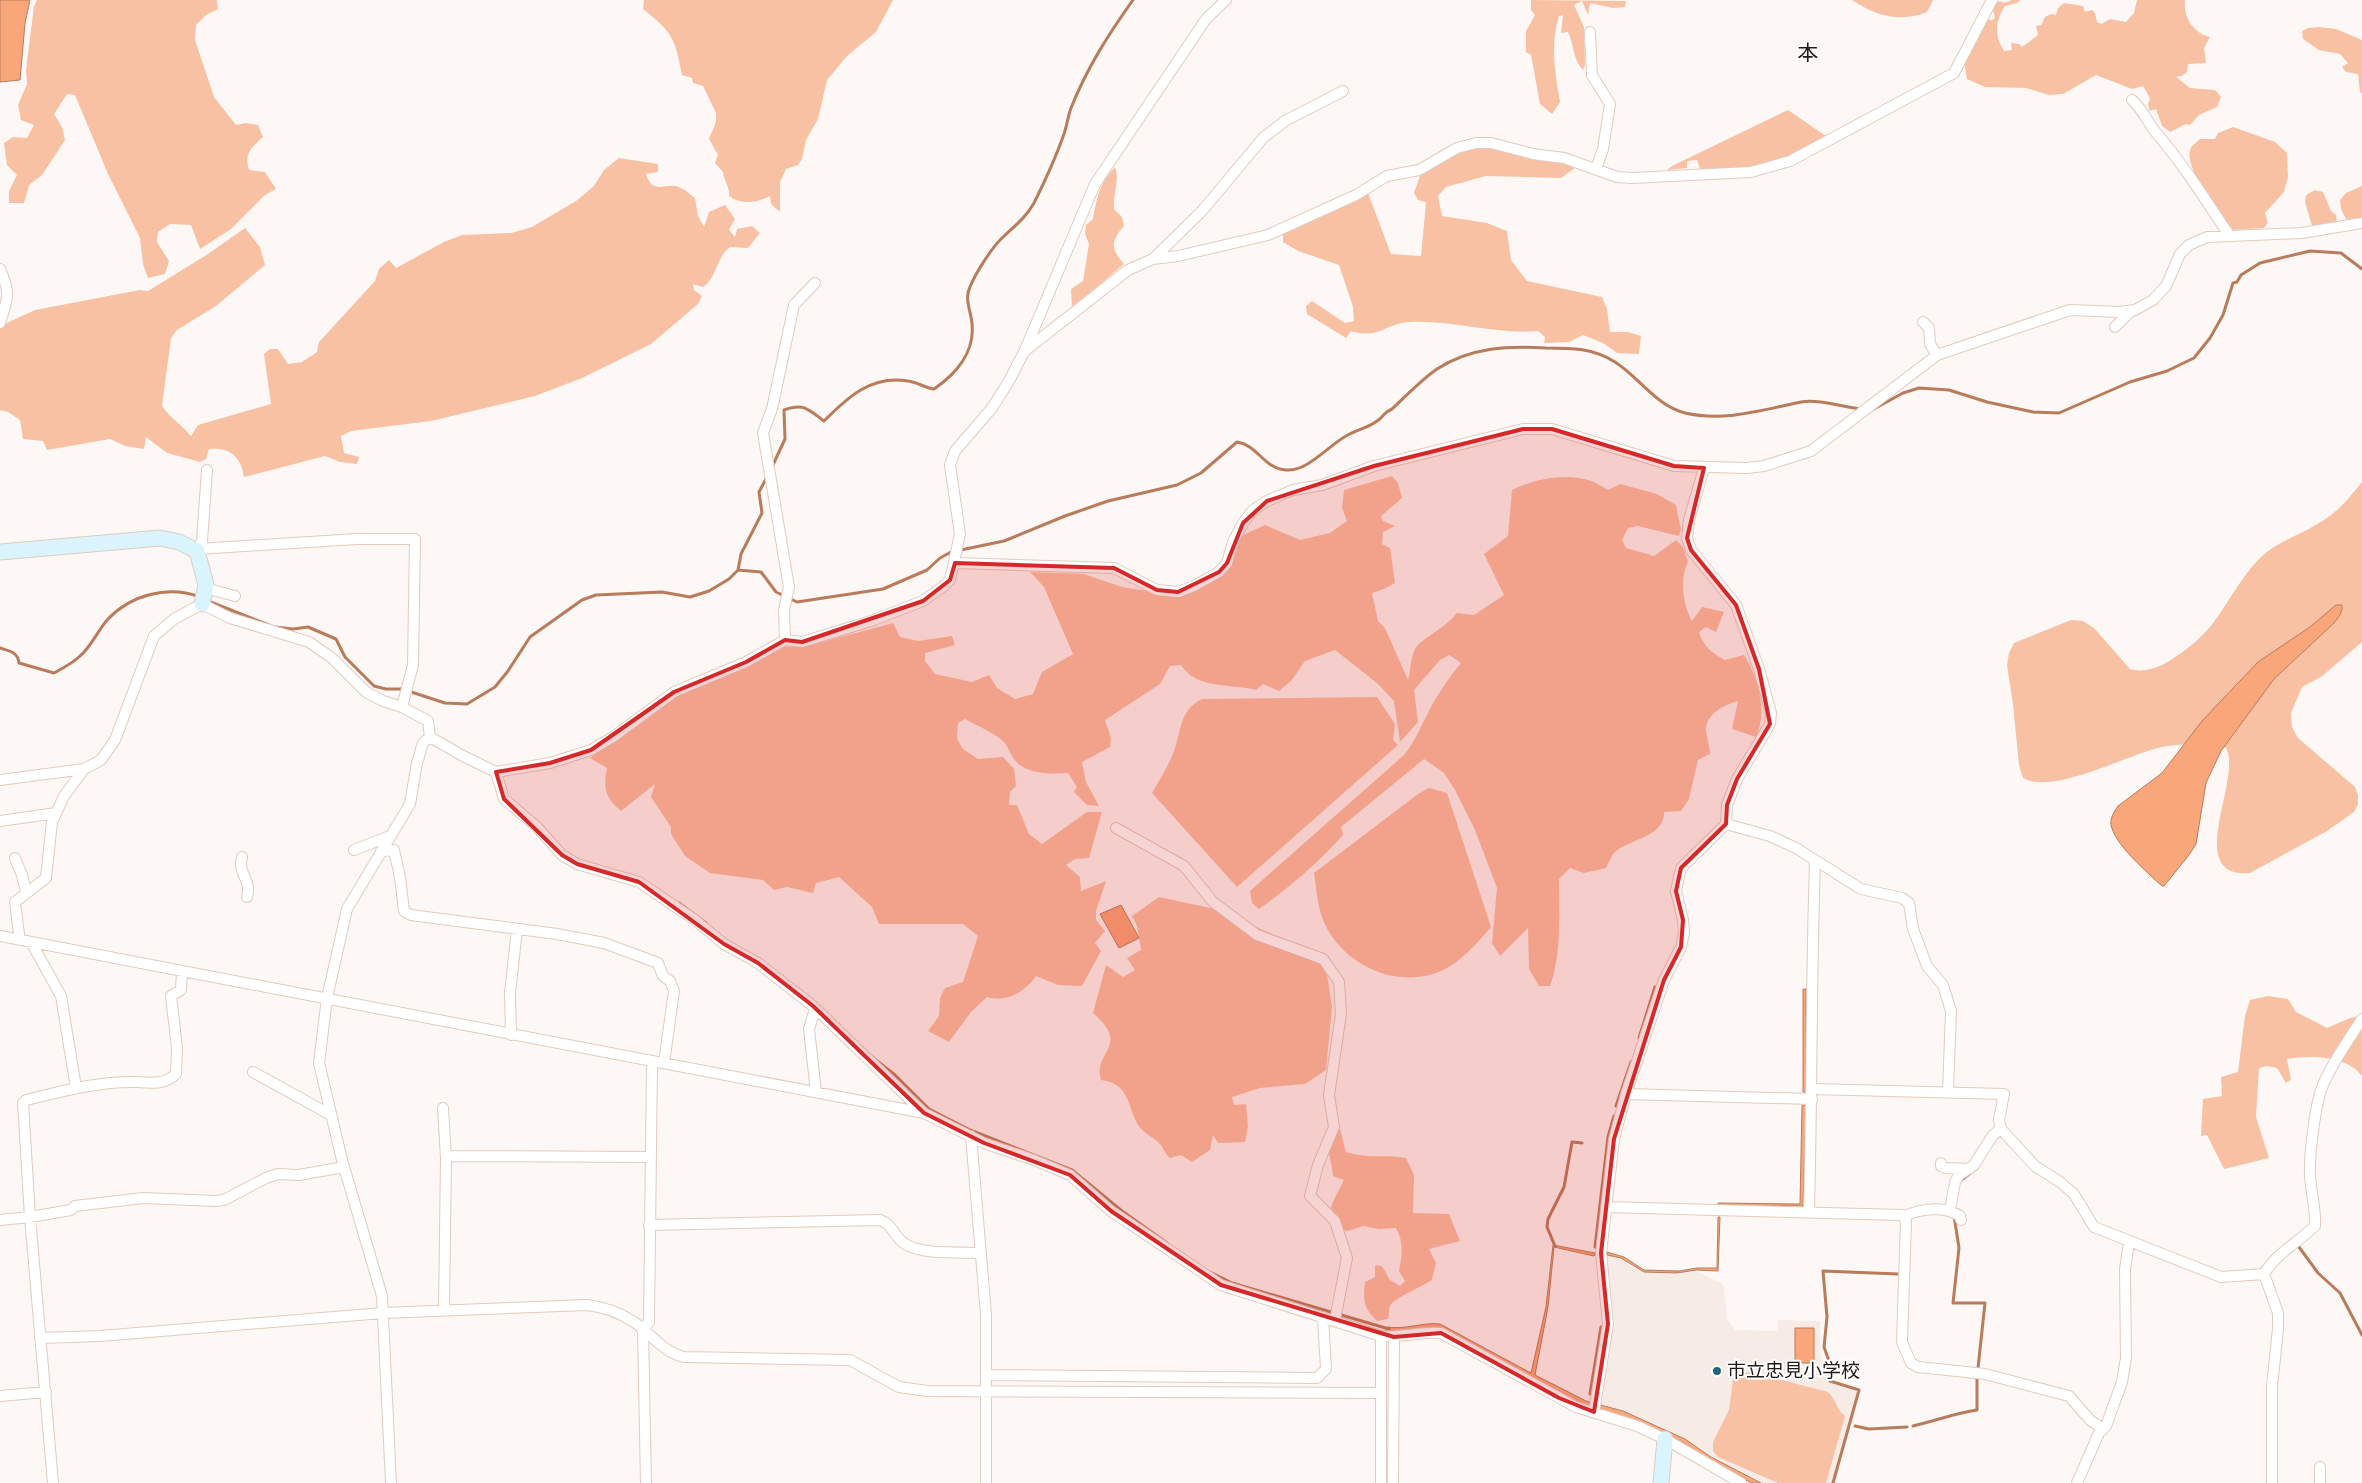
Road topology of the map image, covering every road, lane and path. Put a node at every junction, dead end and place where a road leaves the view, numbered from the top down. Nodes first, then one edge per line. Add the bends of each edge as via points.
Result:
1 (1226, 0) edge
2 (1992, 0) edge
3 (1590, 32) dead end
4 (1343, 91) dead end
5 (2132, 100) dead end
6 (1596, 169) junction
7 (2362, 223) edge
8 (2229, 235) junction
9 (1153, 258) junction
10 (0, 268) edge
11 (815, 283) dead end
12 (2131, 312) junction
13 (0, 323) edge
14 (2115, 327) dead end
15 (1937, 338) dead end
16 (1025, 350) junction
17 (1936, 355) junction
18 (1704, 468) junction
19 (207, 470) dead end
20 (198, 550) junction
21 (0, 552) edge
22 (955, 564) junction
23 (205, 588) junction
24 (235, 596) dead end
25 (202, 604) junction
26 (785, 640) junction
27 (402, 707) junction
28 (430, 737) junction
29 (84, 769) junction
30 (496, 772) junction
31 (0, 780) edge
32 (56, 813) junction
33 (0, 821) edge
34 (1726, 824) junction
35 (1116, 828) dead end
36 (390, 836) junction
37 (354, 850) dead end
38 (380, 851) junction
39 (242, 857) dead end
40 (15, 858) dead end
41 (1814, 862) junction
42 (26, 892) junction
43 (247, 897) dead end
44 (518, 929) junction
45 (0, 936) edge
46 (17, 939) junction
47 (31, 942) junction
48 (182, 971) junction
49 (327, 998) junction
50 (815, 1008) junction
51 (2362, 1019) edge
52 (511, 1035) junction
53 (652, 1061) junction
54 (664, 1063) junction
55 (253, 1072) dead end
56 (76, 1088) junction
57 (816, 1092) junction
58 (1948, 1092) junction
59 (1626, 1094) junction
60 (1812, 1094) junction
61 (443, 1108) dead end
62 (924, 1113) junction
63 (331, 1115) junction
64 (2001, 1129) junction
65 (971, 1136) junction
66 (446, 1156) junction
67 (650, 1158) junction
68 (1941, 1163) dead end
69 (344, 1167) junction
70 (1969, 1169) junction
71 (1606, 1208) junction
72 (1950, 1210) junction
73 (1809, 1212) junction
74 (30, 1217) junction
75 (1903, 1217) junction
76 (0, 1220) edge
77 (1961, 1220) dead end
78 (649, 1225) junction
79 (2129, 1242) junction
80 (981, 1253) junction
81 (2264, 1274) junction
82 (444, 1310) junction
83 (383, 1313) junction
84 (1323, 1317) junction
85 (1335, 1320) junction
86 (643, 1330) junction
87 (1380, 1336) junction
88 (1394, 1337) junction
89 (40, 1338) junction
90 (986, 1375) junction
91 (986, 1390) junction
92 (46, 1392) junction
93 (1381, 1393) junction
94 (0, 1396) edge
95 (1594, 1412) junction
96 (2102, 1429) junction
97 (1665, 1439) junction
98 (2320, 1467) dead end
99 (53, 1483) edge
100 (390, 1483) edge
101 (646, 1483) edge
102 (986, 1483) edge
103 (1380, 1483) edge
104 (1393, 1483) edge
105 (1660, 1483) edge
106 (1741, 1483) edge
107 (2077, 1483) edge
108 (2272, 1483) edge
109 (2320, 1483) edge

1 - 16 street via 1206,19 1095,184
2 - 6 street via 1954,73 1790,161 1751,172 1656,178 1617,177
3 - 6 street via 1592,75 1610,104
4 - 9 street via 1285,121 1263,138 1202,211
5 - 8 street via 2141,108
6 - 9 street via 1564,158 1532,154 1491,143 1476,143 1457,148 1419,170 1387,176 1356,195 1268,235 1178,256
7 - 8 street via 2302,233
8 - 12 street via 2207,237 2190,245 2180,254 2166,286 2153,300
9 - 16 street via 1128,270
10 - 13 street via 8,286
11 - 26 street via 794,306 772,409 763,433 789,587 784,610
12 - 14 street
12 - 17 street via 2070,310
15 - 17 street via 1926,325
16 - 22 street via 992,408 955,452 950,465 960,534
17 - 18 street via 1812,451 1764,466
18 - 22 street via 1674,466 1552,429 1523,429 1374,466 1322,485 1293,490 1268,501 1252,511 1243,523 1227,563 1219,572 1178,592 1157,590 1114,568
18 - 34 street via 1687,538 1691,550 1736,605 1771,713 1770,724 1737,778 1727,805
19 - 20 street via 202,541
20 - 21 street via 160,538
20 - 23 street
20 - 27 street via 357,539 415,539 413,665
22 - 26 street via 950,580 923,601 871,622 802,642
23 - 24 street
23 - 25 street
25 - 27 street via 230,618 309,642 332,658 366,692
25 - 29 street via 174,619 154,636 115,740 101,760
26 - 30 street via 746,662 674,692 613,738 591,750 550,763
27 - 28 street via 428,721
28 - 30 street
28 - 36 street via 423,744 417,763 410,804
29 - 31 street
29 - 32 street
30 - 50 street via 504,799 537,826 562,855 577,864 639,882 724,944 758,964
32 - 33 street
32 - 42 street via 52,822 46,878
34 - 41 street via 1770,836 1796,848
34 - 59 street via 1682,868 1676,891 1683,927 1681,947 1664,980
35 - 85 street via 1184,866 1213,902 1257,935 1322,959 1339,982 1341,1014 1329,1095 1334,1126 1310,1196 1335,1221 1347,1258
36 - 37 street
36 - 38 street
38 - 44 street via 394,850 404,911 411,915
38 - 49 street via 347,909
39 - 43 street via 240,868 249,883
40 - 42 street
41 - 58 street via 1862,889 1909,902 1913,929 1927,966 1943,985 1951,1011
41 - 60 street via 1810,989
42 - 46 street via 15,902
44 - 52 street via 510,993
44 - 54 street via 604,943 658,962 674,991
45 - 46 street
46 - 47 street
47 - 48 street
47 - 56 street via 60,996
48 - 49 street
48 - 56 street via 181,990 171,996 177,1048 176,1074 168,1081 156,1084 103,1083
49 - 52 street
49 - 63 street via 319,1063
50 - 57 street via 809,1029
50 - 62 street
51 - 81 street via 2322,1087 2310,1176 2315,1226 2271,1262
52 - 53 street
53 - 54 street
53 - 67 street
54 - 57 street
55 - 63 street
56 - 74 street via 24,1103
57 - 62 street
58 - 60 street
58 - 64 street via 2004,1094 1999,1120
59 - 60 street
59 - 71 street via 1614,1138
60 - 73 street
61 - 66 street
62 - 65 street
63 - 69 street
64 - 70 street
64 - 79 street via 2035,1166 2074,1194 2094,1227
65 - 80 street
65 - 84 street via 1070,1175 1111,1211 1221,1285
66 - 67 street
66 - 82 street
67 - 78 street
68 - 70 street via 1945,1168
69 - 74 street via 299,1175 278,1174 224,1200 143,1198 75,1206 71,1210
69 - 83 street via 382,1296
70 - 72 street via 1955,1182
71 - 73 street
71 - 95 street via 1601,1253 1608,1324
72 - 75 street via 1928,1210
72 - 77 street
73 - 75 street
74 - 76 street
74 - 89 street
75 - 96 street via 1906,1221 1902,1342 1911,1363 1985,1374 2069,1396
78 - 80 street via 880,1220 891,1226 907,1246 922,1250
78 - 86 street via 649,1322
79 - 81 street via 2221,1277
79 - 96 street via 2125,1269 2126,1358 2115,1403
80 - 90 street
81 - 108 street via 2278,1313 2272,1386
82 - 83 street
82 - 86 street via 587,1305 606,1307
83 - 89 street
83 - 100 street
84 - 85 street
84 - 90 street via 1326,1370 1317,1378
85 - 87 street
86 - 91 street via 671,1354 684,1357 850,1360 899,1387 927,1391
86 - 101 street
87 - 88 street
87 - 93 street
88 - 95 street via 1441,1333 1576,1407
88 - 104 street
89 - 92 street
90 - 91 street
91 - 93 street
91 - 102 street
92 - 94 street
92 - 99 street
93 - 103 street
95 - 97 street via 1638,1426
96 - 107 street via 2088,1453
97 - 105 street
97 - 106 street
98 - 109 street

